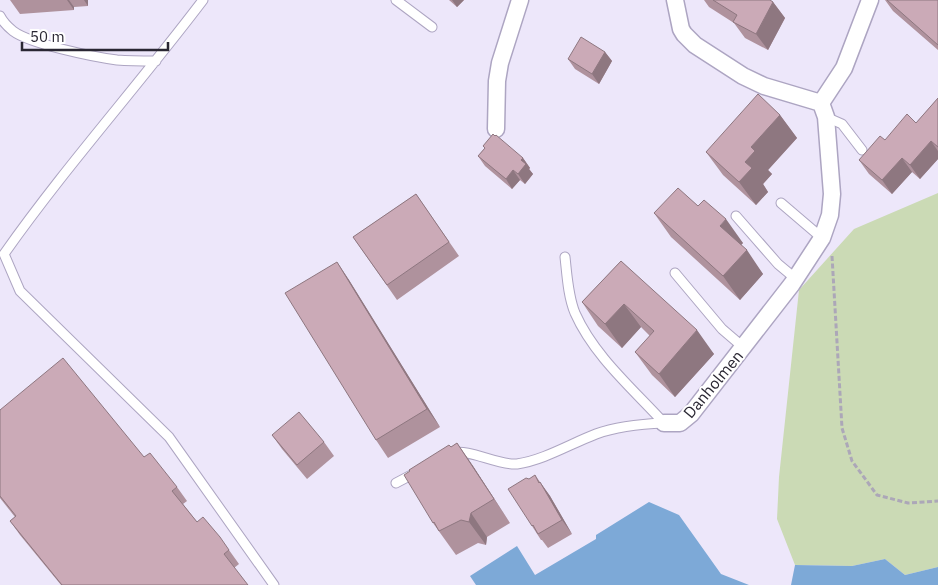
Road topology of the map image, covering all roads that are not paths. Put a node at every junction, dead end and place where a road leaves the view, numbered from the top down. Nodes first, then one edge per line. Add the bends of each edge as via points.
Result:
1 (203, 0) edge
2 (396, 0) edge
3 (520, 0) edge
4 (675, 0) edge
5 (870, 0) edge
6 (0, 16) edge
7 (432, 27) dead end
8 (156, 61) junction
9 (824, 110) junction
10 (496, 129) dead end
11 (862, 150) dead end
12 (781, 203) dead end
13 (736, 216) dead end
14 (822, 238) junction
15 (2, 252) edge
16 (565, 257) dead end
17 (675, 273) dead end
18 (796, 279) junction
19 (743, 347) junction
20 (664, 423) junction
21 (443, 458) edge
22 (427, 466) edge
23 (396, 483) dead end
24 (274, 585) edge

1 - 8 lane
2 - 7 lane
3 - 10 street via 496,81
4 - 9 street via 681,28 696,45 743,76
5 - 9 street
6 - 8 lane via 13,31 40,42 118,60
8 - 15 lane
9 - 11 lane via 842,124
9 - 14 street, Danholmen via 832,194 830,215
12 - 14 lane
13 - 18 lane via 778,264
14 - 18 street, Danholmen
15 - 24 lane via 20,291 169,437
16 - 20 lane via 568,289 575,313 596,350
17 - 19 lane via 722,329
18 - 19 street, Danholmen
19 - 20 street, Danholmen via 691,414 680,423
20 - 21 lane, Danholmen via 632,425 598,434 529,462 514,464 457,452
22 - 23 lane

